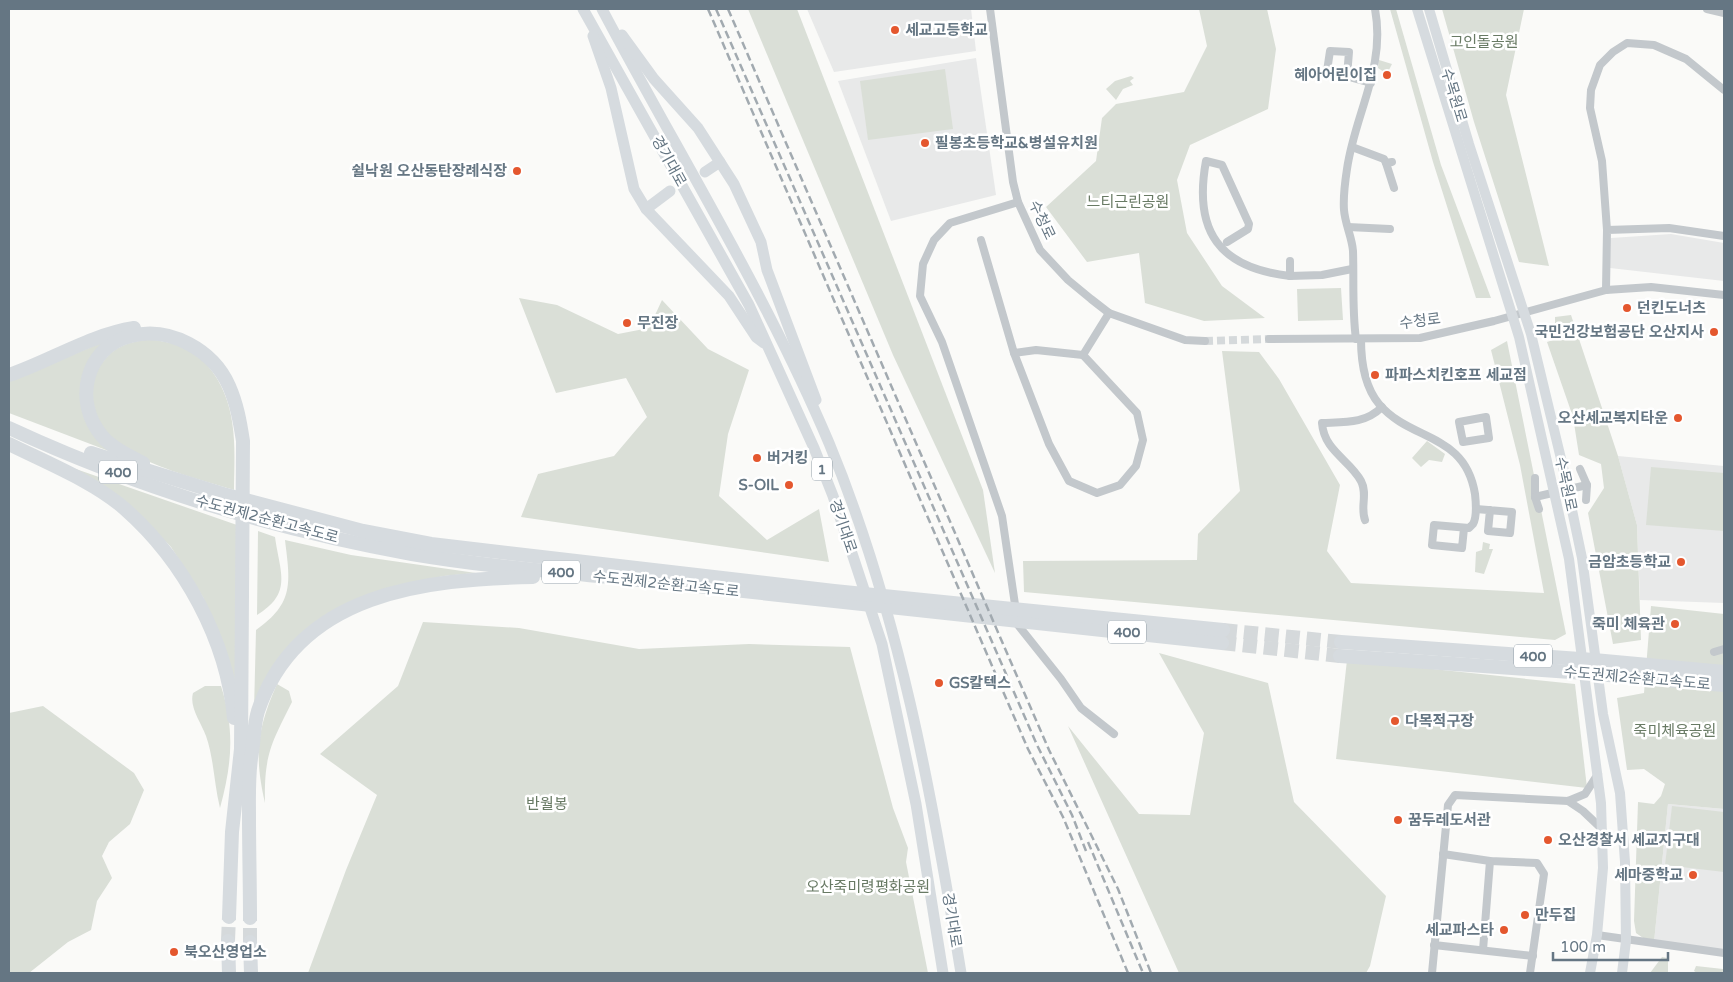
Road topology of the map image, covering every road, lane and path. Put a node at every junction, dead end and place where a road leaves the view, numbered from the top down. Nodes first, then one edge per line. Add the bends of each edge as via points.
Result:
1 (602, 9) edge
2 (990, 9) edge
3 (1374, 9) edge
4 (1417, 9) edge
5 (1429, 9) edge
6 (1707, 9) edge
7 (585, 13) edge
8 (1724, 13) edge
9 (1347, 76) dead end
10 (1371, 83) junction
11 (1724, 90) edge
12 (1352, 147) junction
13 (720, 162) junction
14 (705, 172) dead end
15 (1394, 188) dead end
16 (670, 191) dead end
17 (1018, 202) junction
18 (646, 210) junction
19 (1348, 227) junction
20 (1390, 229) dead end
21 (1606, 230) junction
22 (1724, 236) edge
23 (981, 240) dead end
24 (1227, 242) dead end
25 (1290, 261) dead end
26 (1352, 268) junction
27 (1290, 276) junction
28 (1606, 290) junction
29 (1724, 294) edge
30 (1524, 312) junction
31 (1109, 313) junction
32 (1512, 316) junction
33 (1269, 339) tunnel mouth
34 (1359, 339) junction
35 (1205, 342) tunnel mouth
36 (770, 349) junction
37 (1014, 353) junction
38 (1083, 355) junction
39 (9, 375) edge
40 (1382, 407) junction
41 (817, 417) junction
42 (9, 420) edge
43 (9, 428) edge
44 (1463, 442) junction
45 (9, 444) edge
46 (1452, 451) junction
47 (1580, 469) dead end
48 (1535, 478) dead end
49 (170, 479) junction
50 (1585, 485) junction
51 (1538, 497) junction
52 (1586, 500) dead end
53 (1476, 508) junction
54 (1539, 509) dead end
55 (1490, 510) dead end
56 (1365, 520) dead end
57 (1464, 528) junction
58 (698, 587) junction
59 (1033, 616) junction
60 (1223, 637) tunnel mouth
61 (1724, 649) edge
62 (1714, 652) dead end
63 (1724, 672) edge
64 (1724, 686) edge
65 (1114, 734) dead end
66 (244, 758) junction
67 (1598, 774) junction
68 (1568, 801) junction
69 (1602, 829) junction
70 (1443, 854) junction
71 (1490, 861) junction
72 (229, 917) tunnel mouth
73 (250, 918) tunnel mouth
74 (1597, 935) junction
75 (1626, 940) junction
76 (228, 941) tunnel mouth
77 (250, 942) tunnel mouth
78 (1434, 945) junction
79 (1482, 950) junction
80 (1724, 954) edge
81 (1533, 956) junction
82 (229, 973) edge
83 (251, 973) edge
84 (943, 973) edge
85 (961, 973) edge
86 (1432, 973) edge
87 (1530, 973) edge
88 (1590, 973) edge
89 (1622, 973) edge

1 - 13 main road via 654,79 698,128
1 - 41 main road, 경기대로 / 1 via 767,312
2 - 17 street, 수청로
3 - 10 street via 1378,44
4 - 32 street, 수목원로
5 - 30 street, 수목원로
6 - 8 street
7 - 18 main road via 611,88 634,189
7 - 36 main road, 경기대로 / 1 via 749,305
9 - 10 street
10 - 12 street
11 - 21 street via 1686,59 1654,45 1627,43 1600,65 1591,90 1590,108 1602,161
12 - 15 street via 1389,163
12 - 19 street via 1344,212
13 - 14 main road
13 - 41 main road via 761,242 767,270 816,398
16 - 18 main road
17 - 31 street, 수청로 via 1040,250 1068,280
17 - 65 street via 950,223 934,240 923,264 920,296 942,342 1002,516 1018,625 1081,708
18 - 36 main road via 729,296 756,337
19 - 20 street
19 - 26 street via 1353,251
21 - 22 street via 1669,228
21 - 28 street
23 - 37 street
24 - 27 street via 1248,229 1249,224 1222,165 1206,161 1203,179 1205,213 1213,238 1230,257 1264,273
25 - 27 street
26 - 27 street via 1322,275
26 - 34 street
28 - 29 street, 수청로 via 1652,287
28 - 30 street, 수청로
30 - 32 street, 수청로
30 - 75 street, 수목원로 via 1546,392 1580,549 1603,714 1620,793
31 - 35 street, 수청로 via 1185,340
31 - 38 street
32 - 34 street, 수청로 via 1420,338
32 - 67 street, 수목원로 via 1569,559
33 - 34 street, 수청로
34 - 40 street via 1365,376
36 - 84 main road, 경기대로 / 1 via 833,496 882,644 916,804
37 - 38 street via 1036,350
37 - 38 street via 1049,444 1069,482 1097,493 1120,485 1136,466 1143,440 1137,413
39 - 66 highway via 47,362 108,334 140,327 174,328 188,334 202,342 230,374 245,405 251,445 248,752
40 - 46 street via 1403,425 1436,439
40 - 56 street via 1360,421 1322,422 1330,444 1361,480
41 - 85 main road, 경기대로 / 1 via 866,545 899,655 945,876
42 - 49 highway, 수도권제2순환고속도로 / 400 via 88,452
43 - 58 highway, 수도권제2순환고속도로 / 400 via 111,470 276,524 414,554
44 - 44 street via 1459,422 1486,417 1489,438
44 - 46 street
45 - 66 highway via 79,479 124,508 165,552 188,584 223,659
46 - 53 street via 1469,475
47 - 50 street
48 - 51 street
49 - 59 highway, 수도권제2순환고속도로 / 400 via 363,531 431,544
49 - 66 highway via 103,438 88,412 85,388 96,360 109,347 130,336 166,335 186,341 200,350 228,384 237,406 243,441
50 - 51 street
50 - 52 street
51 - 54 street
53 - 55 street
53 - 57 street via 1475,521 1469,528
57 - 57 street via 1434,525 1432,546 1462,548
58 - 59 highway, 수도권제2순환고속도로 / 400 via 848,604
58 - 66 highway via 550,576 436,582 374,598 325,623 286,659 269,686
59 - 60 highway, 수도권제2순환고속도로 / 400
61 - 62 street
63 - 64 highway, 수도권제2순환고속도로 / 400 via 1585,659 1341,649
66 - 72 highway via 232,832
66 - 73 highway
67 - 68 street via 1585,794
67 - 69 street, 수목원로
68 - 69 street
68 - 70 street via 1456,795 1448,805
69 - 74 street, 수목원로 via 1603,868
70 - 71 street
70 - 78 street
71 - 79 street
71 - 81 street via 1537,863 1544,874
74 - 75 street
74 - 88 street, 수목원로
75 - 80 street
75 - 89 street, 수목원로
76 - 82 highway
77 - 83 highway
78 - 79 street
78 - 86 street
79 - 81 street
81 - 87 street

